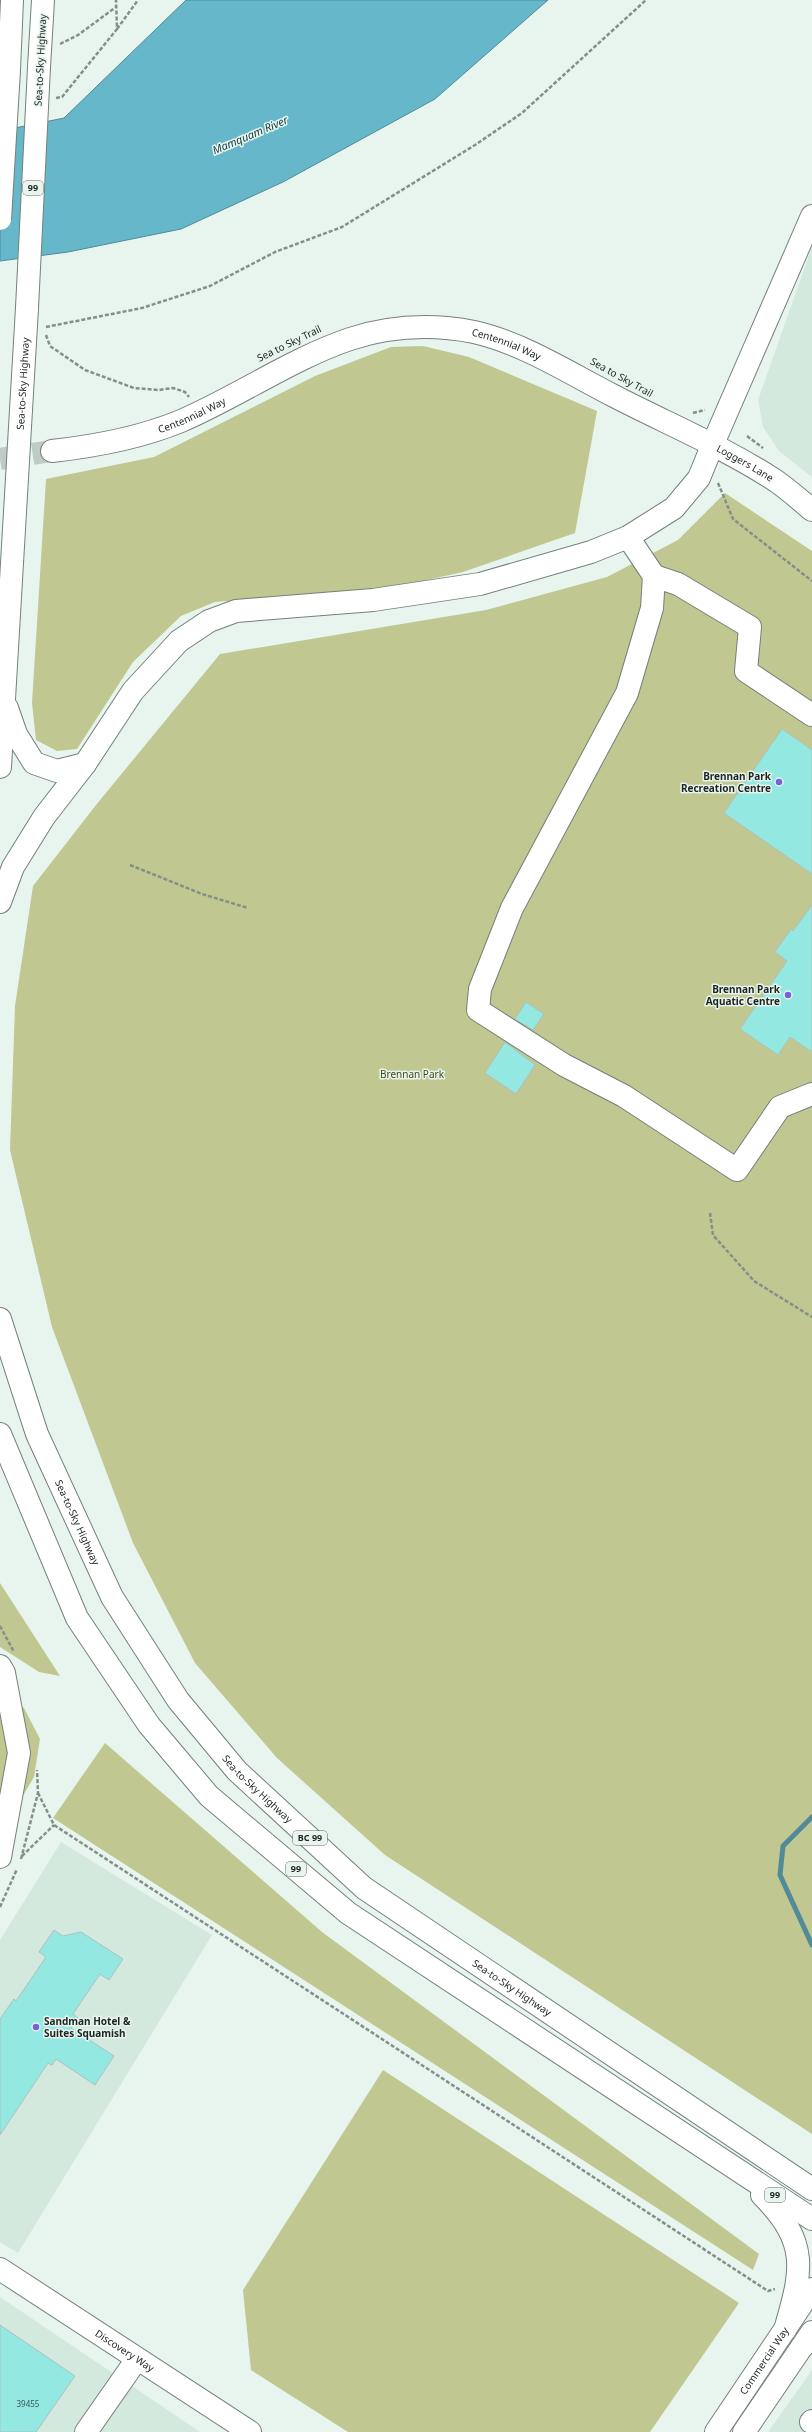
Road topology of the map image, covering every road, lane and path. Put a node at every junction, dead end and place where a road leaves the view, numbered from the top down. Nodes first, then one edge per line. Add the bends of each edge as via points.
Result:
1 (12, 0) edge
2 (43, 0) edge
3 (116, 0) edge
4 (138, 0) edge
5 (646, 0) edge
6 (116, 7) junction
7 (118, 29) junction
8 (58, 46) dead end
9 (54, 98) dead end
10 (812, 216) edge
11 (0, 219) edge
12 (35, 315) junction
13 (43, 328) junction
14 (193, 402) dead end
15 (708, 407) dead end
16 (689, 414) dead end
17 (712, 446) junction
18 (52, 451) tunnel mouth
19 (718, 483) dead end
20 (812, 510) edge
21 (628, 537) junction
22 (654, 576) junction
23 (812, 581) edge
24 (4, 699) junction
25 (812, 715) edge
26 (85, 764) junction
27 (0, 767) edge
28 (130, 866) dead end
29 (0, 902) edge
30 (248, 908) dead end
31 (812, 1094) edge
32 (710, 1214) dead end
33 (812, 1317) edge
34 (0, 1320) edge
35 (0, 1434) edge
36 (0, 1666) edge
37 (38, 1794) dead end
38 (54, 1825) junction
39 (0, 1857) edge
40 (22, 1857) dead end
41 (738, 2170) junction
42 (812, 2189) edge
43 (812, 2219) edge
44 (0, 2269) edge
45 (781, 2287) dead end
46 (812, 2289) edge
47 (785, 2330) junction
48 (809, 2338) edge
49 (137, 2359) junction
50 (86, 2432) edge
51 (250, 2432) edge
52 (716, 2432) edge
53 (744, 2432) edge

1 - 11 main road, bridge
2 - 12 main road, Sea-to-Sky Highway / 99, bridge via 39,67
3 - 6 path
4 - 7 path
5 - 13 path via 522,113 342,227 275,252 210,286 142,308
6 - 7 path
6 - 8 path via 78,35
7 - 9 path via 62,97
10 - 17 main road
12 - 13 path
12 - 24 main road, Sea-to-Sky Highway
13 - 14 path via 50,346 85,370 134,388 173,388 185,392
15 - 16 path via 703,411
17 - 18 main road, Centennial Way via 523,349 475,333 424,327 375,332 319,351 212,407 157,430 99,446
17 - 20 main road, Loggers Lane via 777,482
17 - 21 main road via 699,478 674,508
19 - 23 path via 733,519
21 - 22 main road
21 - 26 main road via 591,552 480,584 373,600 236,611 209,621 179,641 158,662 133,691
22 - 25 main road via 678,584 750,627 746,671
22 - 31 main road via 652,608 627,693 512,908 480,989 478,1010 564,1065 624,1096 737,1170 780,1107
24 - 26 main road via 16,734 34,763 57,771
24 - 27 main road, Sea-to-Sky Highway
26 - 29 main road via 44,817 13,867
28 - 30 path via 202,894
32 - 33 path via 713,1235 754,1281
34 - 42 main road, Sea-to-Sky Highway / BC 99 via 37,1434 112,1597 178,1700 237,1771 364,1888
35 - 41 main road, 99 via 77,1618 149,1725 209,1796 348,1913
36 - 39 main road via 4,1673 18,1753
37 - 38 path
38 - 40 path
38 - 45 path via 768,2291
41 - 43 main road, 99
41 - 47 main road via 785,2222 798,2251 799,2272 796,2292
44 - 49 main road, Discovery Way
46 - 47 main road, Commercial Way
47 - 52 main road, Commercial Way
48 - 53 main road
49 - 50 main road
49 - 51 main road, Discovery Way

